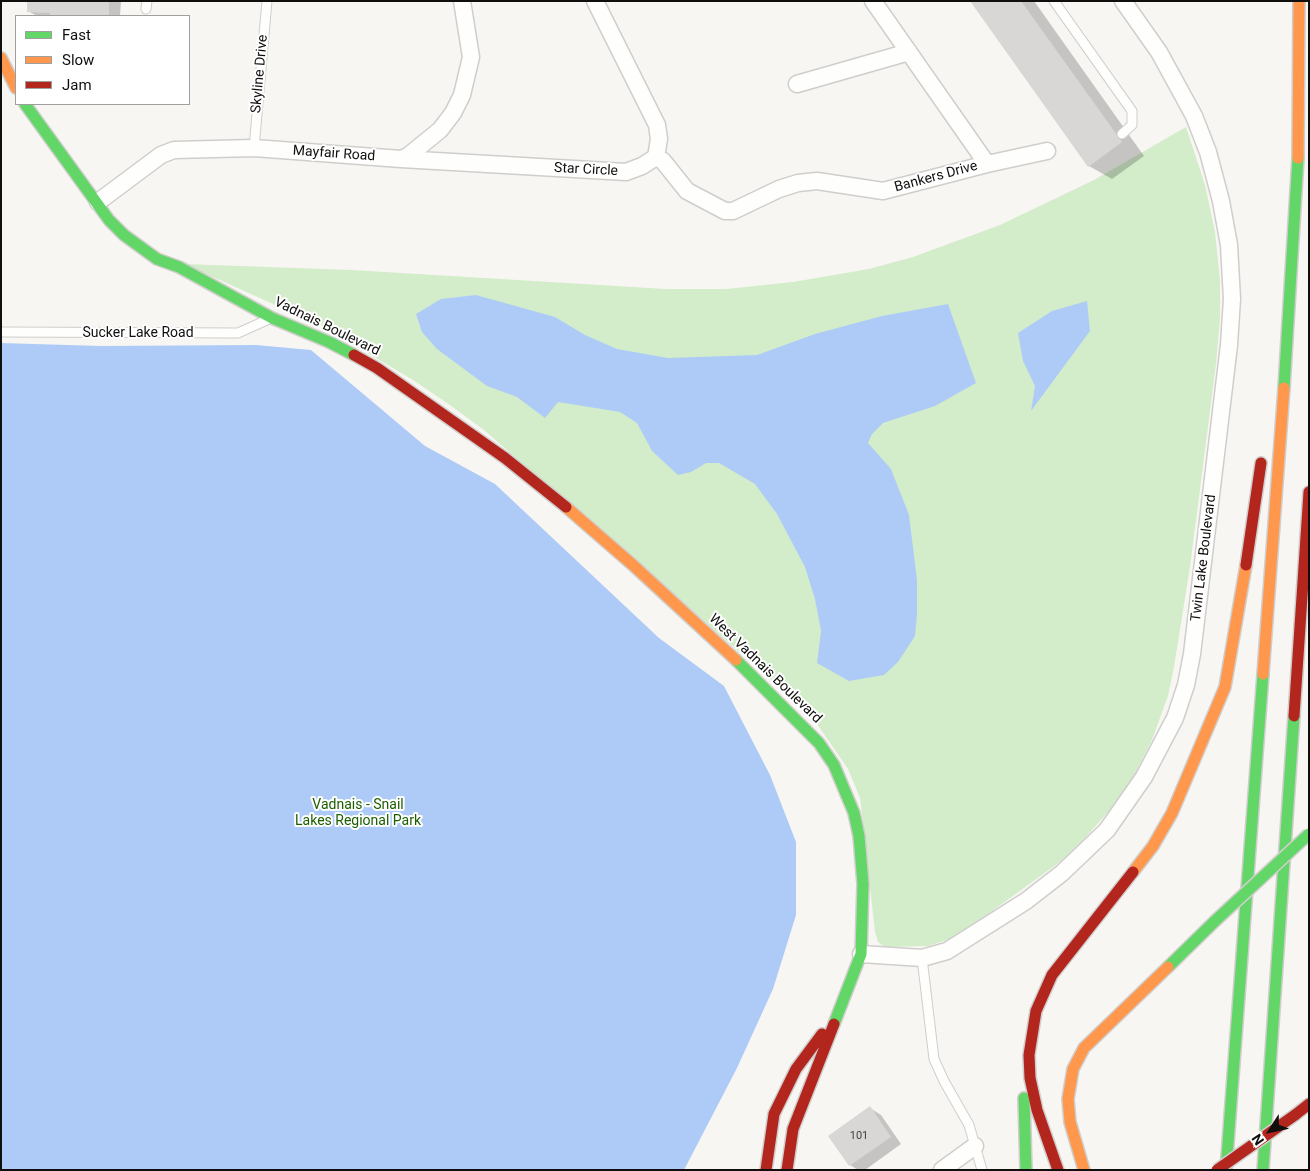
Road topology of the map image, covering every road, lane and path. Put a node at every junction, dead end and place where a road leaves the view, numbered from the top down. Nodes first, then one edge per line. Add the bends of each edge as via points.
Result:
1 (266, 1) edge
2 (462, 1) edge
3 (595, 1) edge
4 (873, 1) edge
5 (1054, 1) edge
6 (1123, 1) edge
7 (1299, 1) edge
8 (909, 52) junction
9 (1, 58) edge
10 (797, 84) dead end
11 (15, 86) edge
12 (26, 105) edge
13 (1122, 134) dead end
14 (254, 148) junction
15 (1047, 151) dead end
16 (656, 157) junction
17 (401, 159) junction
18 (987, 164) junction
19 (98, 202) junction
20 (1294, 246) junction
21 (272, 318) junction
22 (1, 332) edge
23 (1272, 393) dead end
24 (1263, 452) dead end
25 (1309, 492) edge
26 (634, 566) joint
27 (1309, 834) edge
28 (861, 954) junction
29 (922, 958) junction
30 (1036, 1011) junction
31 (837, 1014) junction
32 (1309, 1104) edge
33 (976, 1146) junction
34 (766, 1170) edge
35 (787, 1170) edge
36 (942, 1170) edge
37 (982, 1170) edge
38 (1026, 1170) edge
39 (1058, 1170) edge
40 (1084, 1170) edge
41 (1217, 1170) edge
42 (1226, 1170) edge
43 (1263, 1170) edge

1 - 14 lane, Skyline Drive
2 - 17 street via 471,57 462,95 440,130
3 - 16 street via 657,125
4 - 8 street, Bankers Drive
5 - 13 lane via 1132,111 1132,125
6 - 29 street, Twin Lake Boulevard via 1159,52 1194,116 1208,152 1229,245 1230,345 1189,669 1175,718 1160,749 1107,830 1062,873 1026,901 961,943
7 - 20 main road via 1300,112
8 - 10 street
8 - 18 street, Bankers Drive
9 - 11 main road
12 - 19 main road, Vadnais Boulevard
14 - 17 street, Mayfair Road
14 - 19 street, Mayfair Road via 174,150 161,155
15 - 18 street
16 - 17 street, Star Circle via 626,172
16 - 18 street, Bankers Drive via 686,190 725,211 733,211 798,183 817,180 883,191
19 - 21 main road, Vadnais Boulevard via 109,220 136,245
20 - 23 main road
20 - 42 main road
21 - 22 lane, Sucker Lake Road via 238,333
21 - 26 main road, Vadnais Boulevard via 329,342 377,368 434,406 544,488
24 - 30 main road via 1236,632 1225,687 1216,711 1172,813 1153,846 1052,975
25 - 43 main road
26 - 28 main road, West Vadnais Boulevard via 800,721 834,765 854,813 859,836 863,884
27 - 40 main road, bridge via 1084,1048 1073,1069 1068,1098 1070,1122
28 - 29 street, Twin Lake Boulevard
28 - 31 main road, West Vadnais Boulevard
29 - 33 lane via 934,1060 966,1118
30 - 38 main road via 1029,1024 1023,1058
30 - 39 main road via 1029,1055 1030,1078 1037,1110
31 - 34 main road, West Vadnais Boulevard via 784,1090 774,1114
31 - 35 main road, West Vadnais Boulevard via 793,1129
32 - 41 main road, bridge
33 - 36 street
33 - 37 lane

